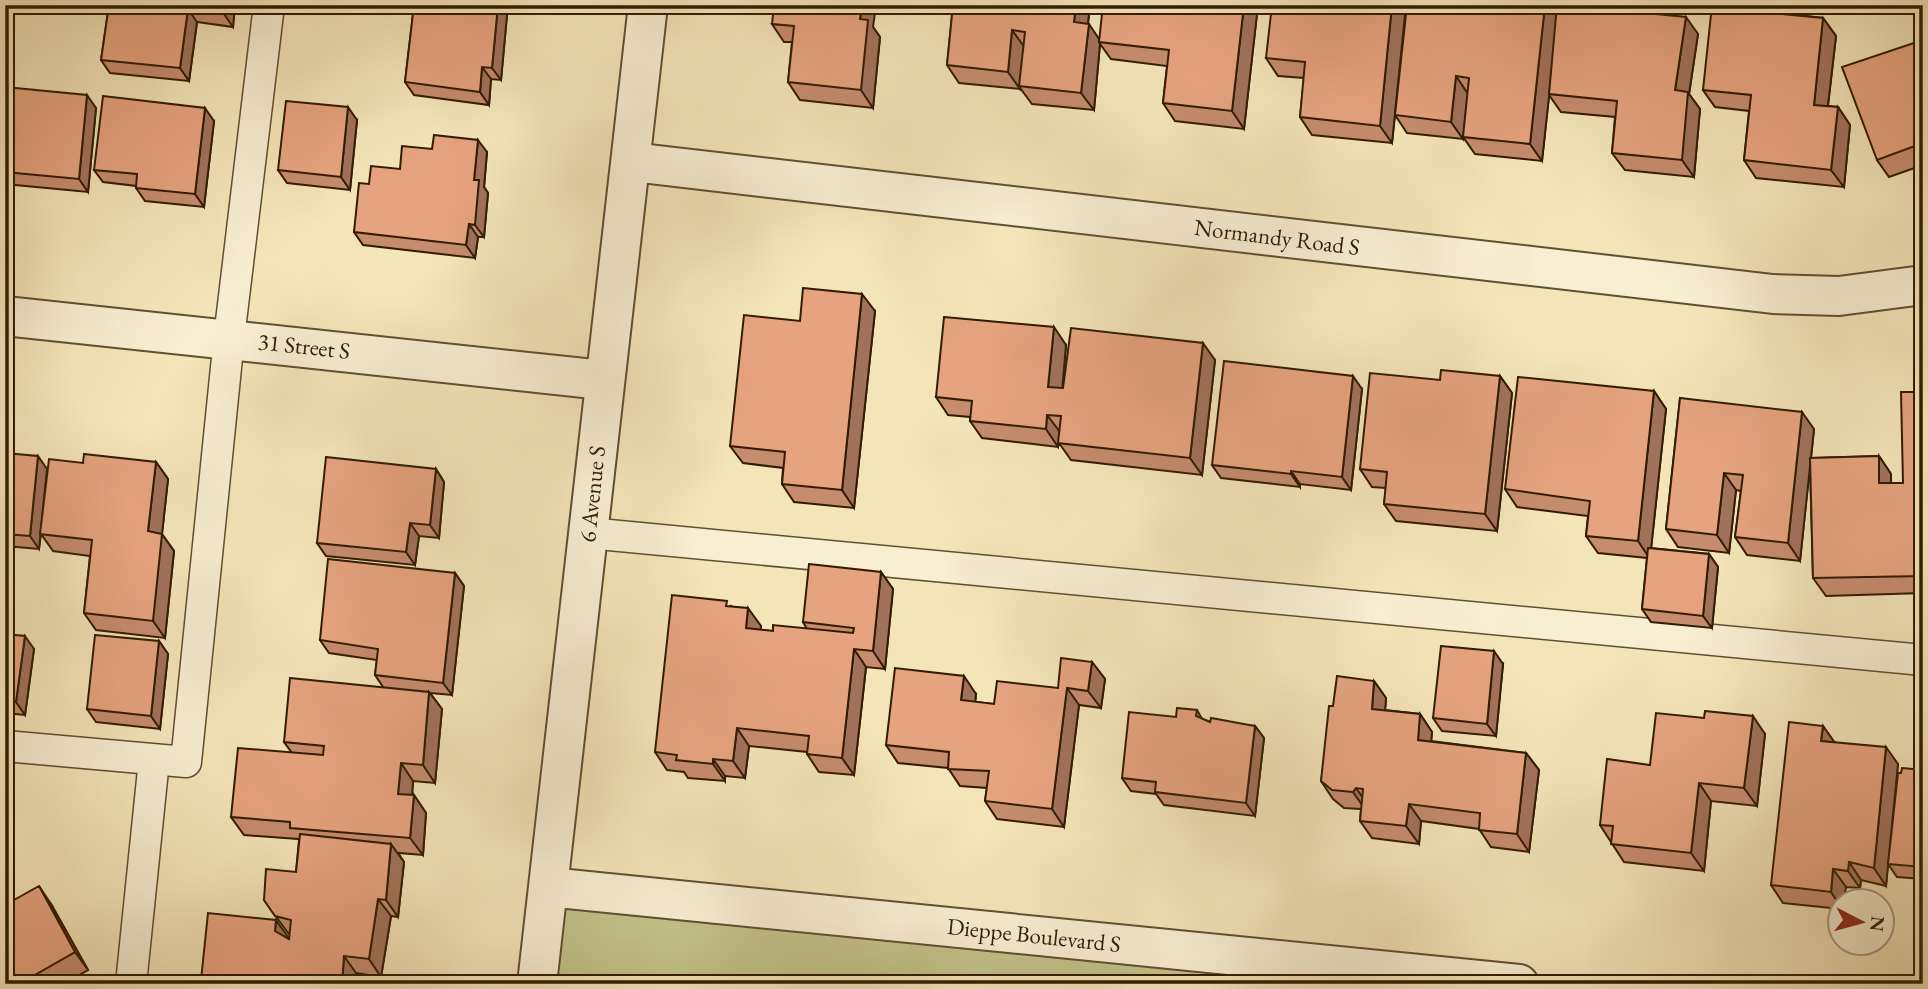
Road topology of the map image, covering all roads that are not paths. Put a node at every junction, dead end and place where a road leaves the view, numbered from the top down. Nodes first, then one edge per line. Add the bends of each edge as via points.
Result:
1 (269, 5) edge
2 (648, 5) edge
3 (632, 162) junction
4 (1923, 285) edge
5 (5, 316) edge
6 (229, 338) junction
7 (603, 380) junction
8 (588, 533) junction
9 (1923, 660) edge
10 (5, 746) edge
11 (154, 760) junction
12 (548, 887) junction
13 (131, 984) edge
14 (537, 984) edge
15 (1520, 984) edge

1 - 6 lane
2 - 3 street, 6 Avenue S
3 - 4 street, Normandy Road S via 1773,294 1839,296
3 - 7 street, 6 Avenue S
5 - 6 street, 31 Street S
6 - 7 street, 31 Street S
6 - 11 lane via 186,762
7 - 8 street, 6 Avenue S
8 - 9 lane
8 - 12 street, 6 Avenue S
10 - 11 lane
11 - 13 lane
12 - 14 street, 6 Avenue S
12 - 15 street, Dieppe Boulevard S

